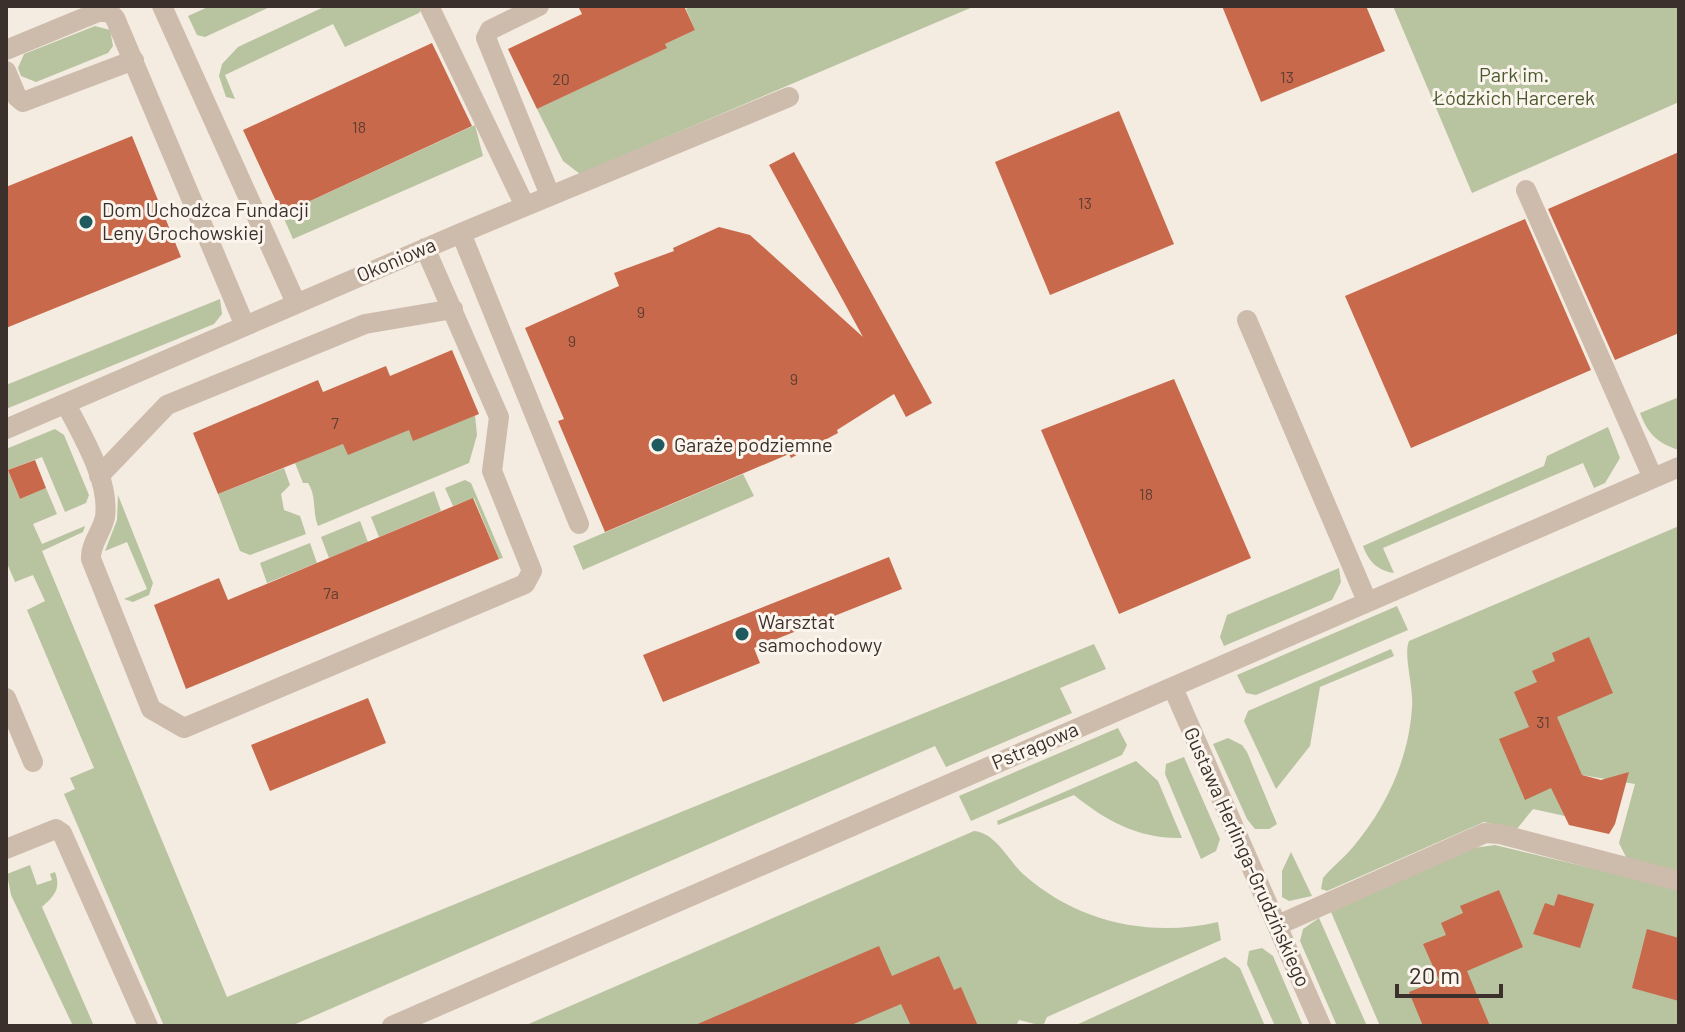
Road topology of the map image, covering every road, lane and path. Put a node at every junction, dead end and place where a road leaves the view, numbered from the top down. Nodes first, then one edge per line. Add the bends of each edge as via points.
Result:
1 (162, 6) edge
2 (429, 6) edge
3 (539, 6) edge
4 (6, 50) edge
5 (134, 60) junction
6 (6, 71) edge
7 (789, 97) dead end
8 (1526, 190) dead end
9 (550, 195) junction
10 (525, 206) junction
11 (461, 233) junction
12 (425, 248) junction
13 (296, 303) junction
14 (453, 309) junction
15 (1247, 320) dead end
16 (245, 326) junction
17 (66, 404) junction
18 (6, 429) edge
19 (1679, 467) edge
20 (99, 476) junction
21 (1653, 478) junction
22 (579, 524) dead end
23 (1367, 601) junction
24 (1173, 688) junction
25 (6, 698) edge
26 (33, 762) dead end
27 (6, 849) edge
28 (1679, 881) edge
29 (1278, 925) junction
30 (148, 1026) edge
31 (392, 1026) edge
32 (1321, 1026) edge

1 - 13 street
2 - 10 street
3 - 9 street via 490,30 486,38
4 - 5 street via 109,12
5 - 6 street via 23,102
5 - 16 street
7 - 9 street, Okoniowa
8 - 21 street
9 - 10 street, Okoniowa
10 - 11 street, Okoniowa
11 - 12 street, Okoniowa
11 - 22 street
12 - 13 street, Okoniowa
12 - 14 street
13 - 16 street, Okoniowa
14 - 20 street via 365,324 167,405
14 - 20 street via 499,417 492,471 528,554 532,571 525,584 184,728 151,709 91,559 105,518
15 - 23 street
16 - 17 street, Okoniowa
17 - 18 street, Okoniowa
17 - 20 street
19 - 21 street, Pstrągowa
21 - 23 street, Pstrągowa
23 - 24 street, Pstrągowa
24 - 29 street, Gustawa Herlinga-Grudzińskiego
24 - 31 street, Pstrągowa
25 - 26 street
27 - 30 street via 56,829 62,833
28 - 29 street via 1485,833
29 - 32 street, Gustawa Herlinga-Grudzińskiego

